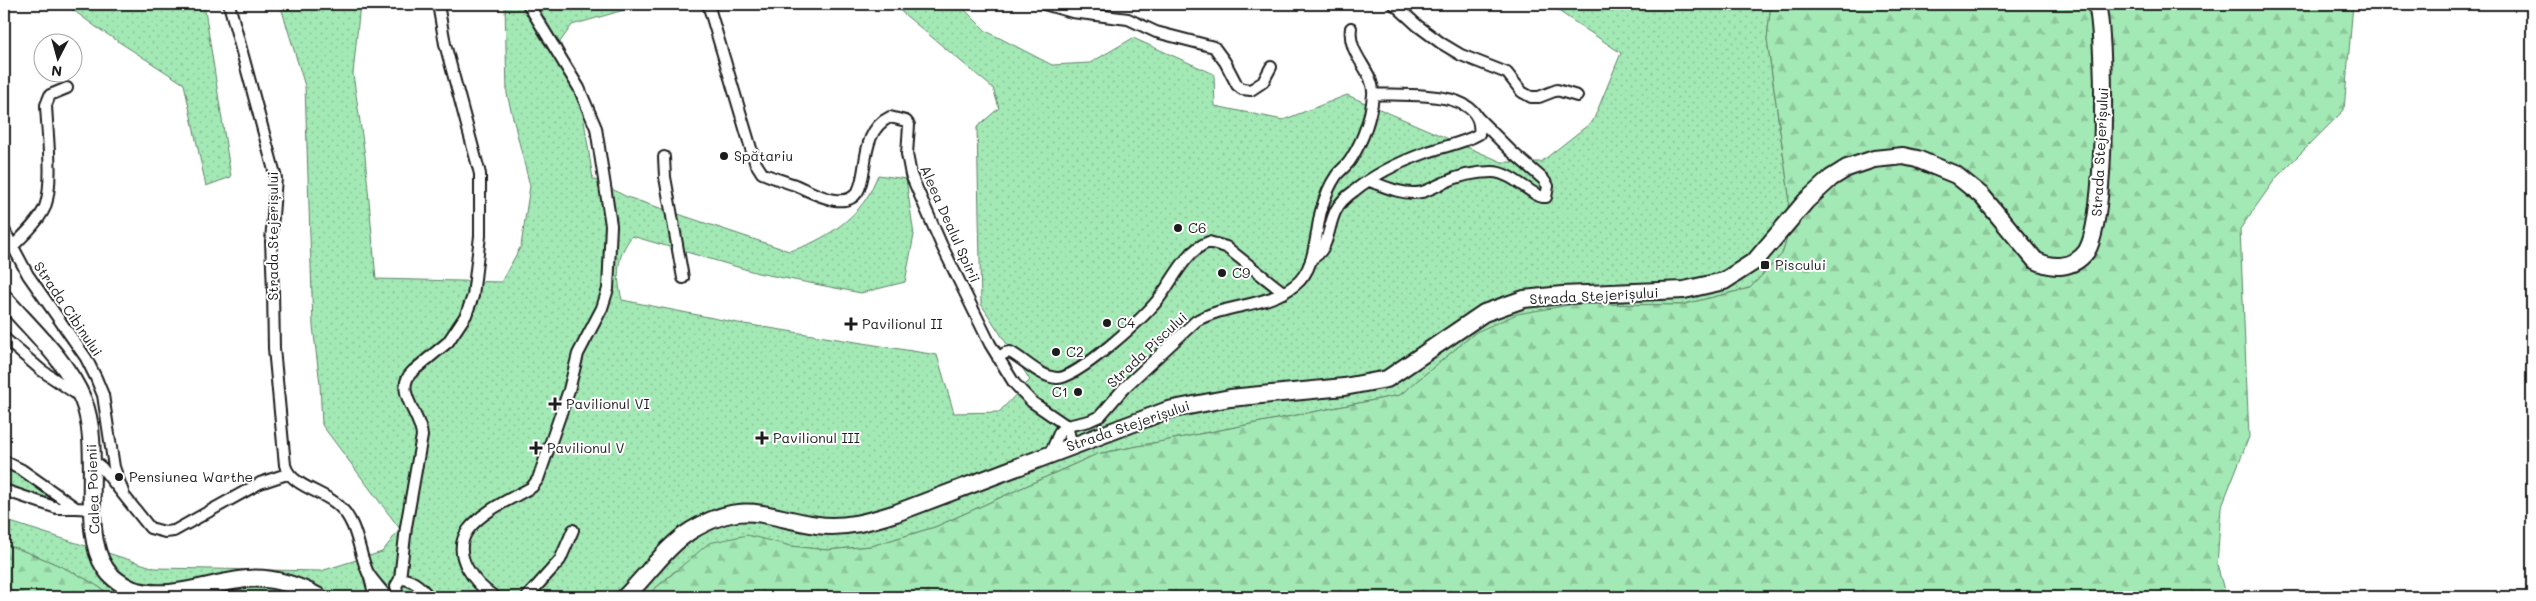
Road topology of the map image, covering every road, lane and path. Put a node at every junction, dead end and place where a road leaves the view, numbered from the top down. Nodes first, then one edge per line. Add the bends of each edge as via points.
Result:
1 (230, 4) edge
2 (438, 4) edge
3 (528, 4) edge
4 (708, 4) edge
5 (1044, 4) edge
6 (1394, 4) edge
7 (2097, 4) edge
8 (1351, 28) dead end
9 (1271, 67) dead end
10 (67, 88) dead end
11 (1373, 94) junction
12 (1578, 96) dead end
13 (1477, 116) junction
14 (664, 157) dead end
15 (1370, 181) junction
16 (4, 230) edge
17 (13, 246) junction
18 (1311, 259) junction
19 (683, 278) dead end
20 (1284, 293) junction
21 (4, 298) edge
22 (4, 338) edge
23 (998, 358) junction
24 (82, 398) junction
25 (1067, 426) junction
26 (1072, 445) junction
27 (1050, 454) junction
28 (92, 460) junction
29 (4, 461) edge
30 (288, 474) junction
31 (4, 490) edge
32 (123, 492) junction
33 (76, 508) junction
34 (93, 508) junction
35 (573, 530) dead end
36 (369, 574) junction
37 (400, 579) junction
38 (319, 597) edge
39 (374, 597) edge
40 (387, 597) edge
41 (398, 597) edge
42 (429, 597) edge
43 (495, 597) edge
44 (527, 597) edge
45 (625, 597) edge

1 - 30 street, Strada Stejerișului via 276,178 271,241 274,348
2 - 37 street via 445,44 480,174 480,236 473,296 466,315 448,342 407,376 405,383 422,436
3 - 43 street via 579,88 596,128 611,225 608,289 602,308 578,354 538,479 532,487 480,519 467,532 462,551 464,563 477,583
4 - 23 street, Aleea Dealul Spirii via 755,162 762,173 834,200 851,199 858,194 862,184 867,146 876,127 890,117 906,121 909,125 907,154 912,175 942,246
5 - 9 street via 1072,12 1128,19 1156,32 1214,47 1226,62 1236,85 1242,89 1251,90 1263,82
6 - 12 street via 1441,43 1461,55 1507,73 1522,92 1532,98 1557,90
7 - 26 main road, Strada Stejerișului via 2104,69 2096,225 2085,252 2067,265 2050,266 2035,260 1982,196 1956,175 1903,156 1874,158 1831,178 1806,201 1755,261 1724,281 1702,288 1668,292 1524,299 1484,313 1387,379 1370,384 1198,402
8 - 11 street via 1352,50
10 - 17 street via 50,95 46,105 48,199 44,209
11 - 13 street via 1438,96 1459,102
11 - 18 street, Strada Piscului via 1369,119 1359,144 1335,177 1326,196
13 - 15 street via 1479,134 1394,165
13 - 15 street via 1543,179 1548,186 1546,197 1535,195 1518,180 1502,172 1457,177 1421,192 1409,192
14 - 19 street
15 - 18 street via 1336,210 1324,248
16 - 17 street, Strada Cibinului
17 - 32 street, Strada Cibinului via 28,275 86,358 96,378 103,395 114,467
18 - 20 street, Strada Piscului via 1306,275
20 - 23 street via 1226,247 1209,242 1196,249 1143,316 1077,371 1059,378 1041,372 1010,352
20 - 25 street, Strada Piscului via 1263,303 1209,314 1196,321 1124,388 1106,411 1090,421
21 - 24 main road, Calea Poienii via 52,354
22 - 24 street via 41,370
23 - 25 street, Aleea Dealul Spirii via 1014,384 1032,402
24 - 28 main road, Calea Poienii via 89,420
25 - 26 street
25 - 27 street via 1060,431
26 - 27 main road, Strada Stejerișului
27 - 45 main road, Strada Stejerișului via 896,513 860,523 818,525 766,513 730,513 690,531
28 - 32 street
28 - 34 main road, Calea Poienii
29 - 33 street
30 - 32 street via 260,483 174,531 150,528
30 - 36 street via 339,505 347,514
31 - 33 street via 57,508
33 - 34 street
34 - 38 main road, Calea Poienii via 95,542 104,567 112,577 133,590 166,595 255,579 285,583
35 - 44 street via 560,560
36 - 39 street
36 - 40 street
37 - 41 street via 396,586
37 - 42 street via 415,583

